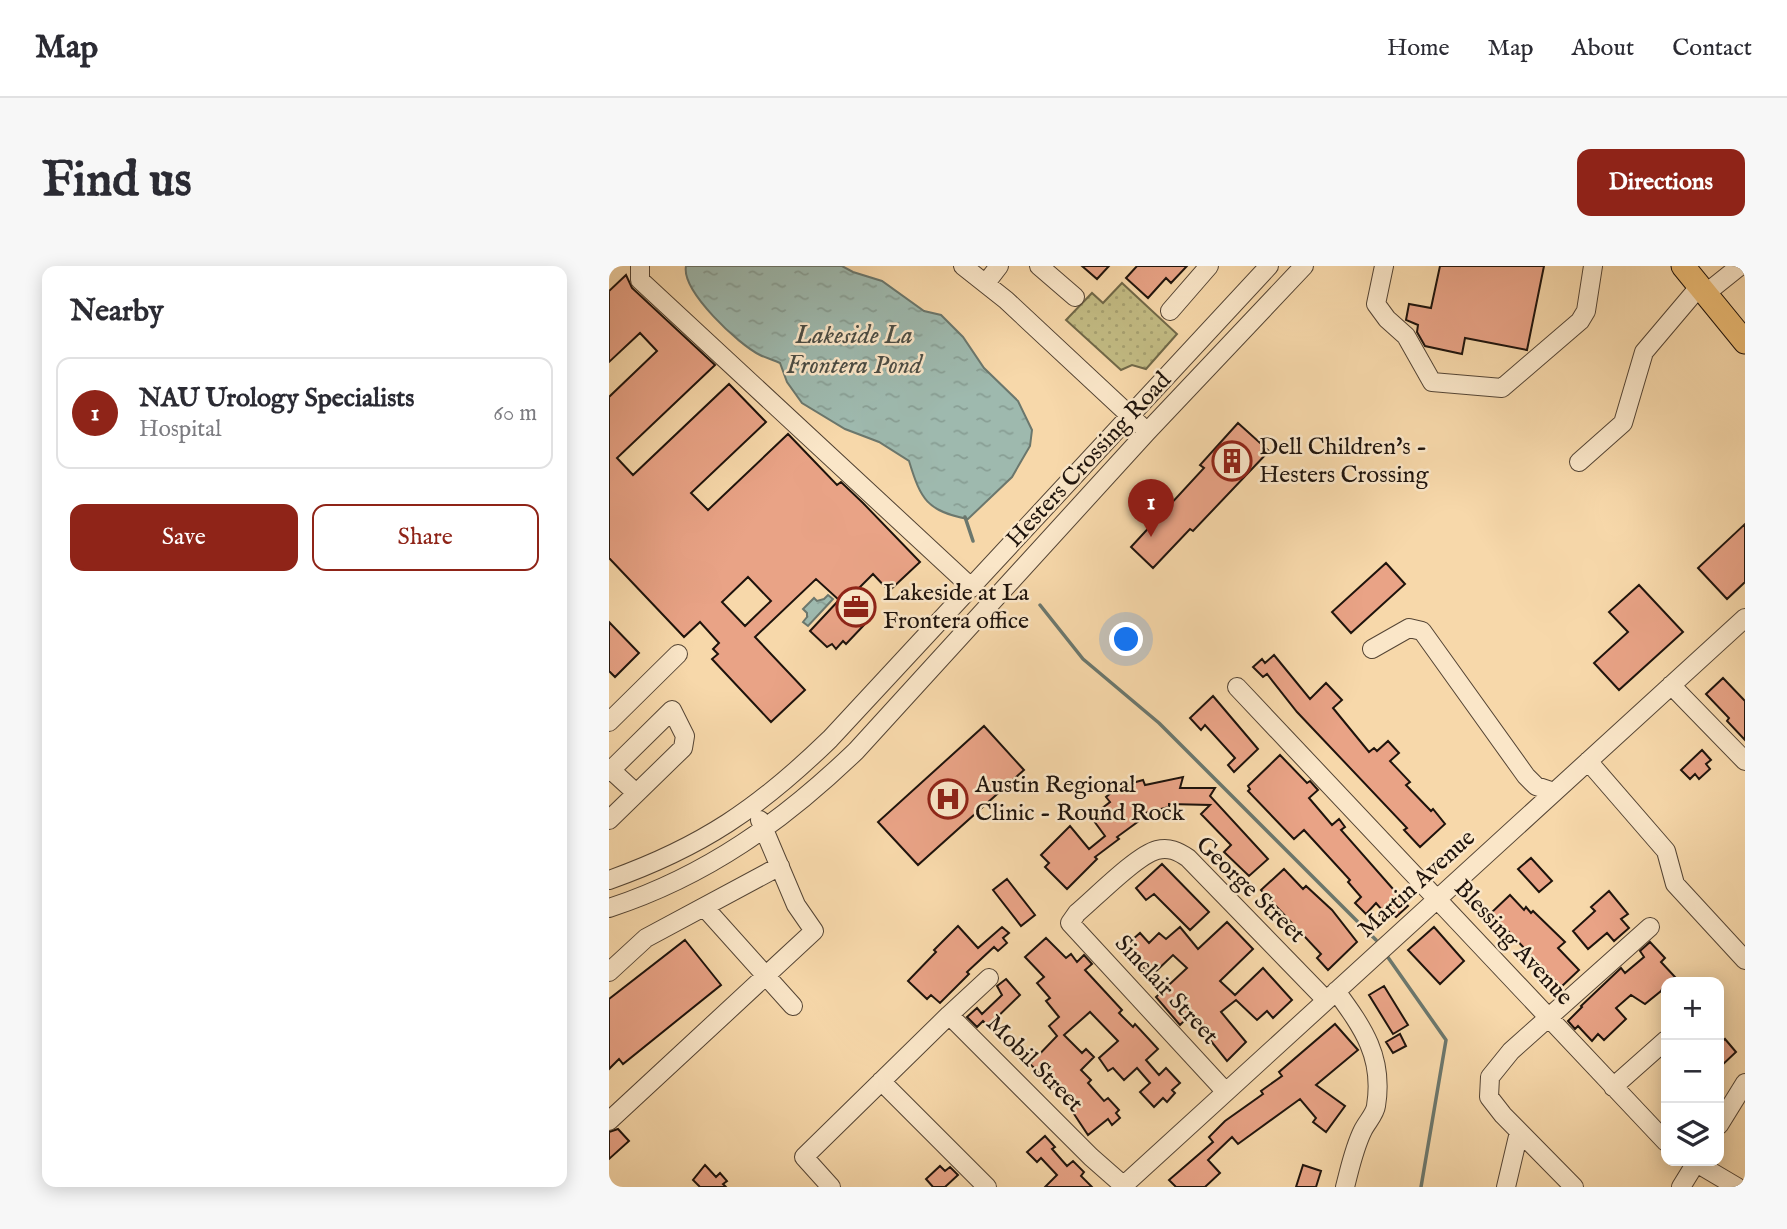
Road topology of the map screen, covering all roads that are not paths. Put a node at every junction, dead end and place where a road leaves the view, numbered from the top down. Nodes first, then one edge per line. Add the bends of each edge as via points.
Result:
1 (640, 266) edge
2 (963, 266) edge
3 (999, 266) edge
4 (1039, 266) edge
5 (1209, 266) edge
6 (1269, 266) edge
7 (1304, 266) edge
8 (1384, 266) edge
9 (1593, 266) edge
10 (1683, 266) edge
11 (1740, 266) edge
12 (986, 283) junction
13 (1702, 290) junction
14 (1075, 297) dead end
15 (1170, 311) dead end
16 (1745, 342) edge
17 (1131, 417) junction
18 (1147, 432) junction
19 (1580, 461) dead end
20 (972, 587) junction
21 (1745, 618) edge
22 (1372, 649) dead end
23 (678, 654) dead end
24 (1671, 685) junction
25 (1237, 687) dead end
26 (609, 722) edge
27 (1588, 761) junction
28 (1745, 761) edge
29 (610, 770) edge
30 (1554, 792) junction
31 (636, 793) junction
32 (753, 807) junction
33 (609, 820) edge
34 (765, 829) junction
35 (780, 866) junction
36 (609, 880) edge
37 (1438, 899) junction
38 (609, 908) edge
39 (705, 908) junction
40 (1070, 923) joint
41 (1650, 927) dead end
42 (1745, 960) edge
43 (609, 972) edge
44 (765, 976) junction
45 (989, 978) dead end
46 (1331, 996) junction
47 (793, 1006) dead end
48 (949, 1015) junction
49 (1550, 1017) junction
50 (1661, 1044) edge
51 (881, 1081) junction
52 (1745, 1083) edge
53 (1613, 1087) junction
54 (1225, 1091) junction
55 (1724, 1117) edge
56 (609, 1121) edge
57 (1519, 1132) junction
58 (1661, 1137) edge
59 (1692, 1166) edge
60 (1703, 1166) edge
61 (1123, 1186) edge
62 (831, 1187) edge
63 (987, 1187) edge
64 (1345, 1187) edge
65 (1506, 1187) edge
66 (1574, 1187) edge
67 (1681, 1187) edge
68 (1737, 1187) edge

1 - 20 street via 640,280
2 - 12 street
3 - 12 street
4 - 14 street
5 - 15 street
6 - 17 street, Hesters Crossing Road
7 - 18 street, Hesters Crossing Road
8 - 9 street via 1376,304 1406,336 1432,382 1502,388 1580,321 1586,312
10 - 13 main road
11 - 13 street
12 - 17 street
13 - 16 main road
13 - 19 street via 1644,352 1623,423
17 - 18 street
17 - 20 street, Hesters Crossing Road
18 - 34 street, Hesters Crossing Road via 856,751 813,793
20 - 32 street, Hesters Crossing Road via 830,739
21 - 24 street, Martin Avenue
22 - 30 street via 1409,628 1422,631 1526,776 1536,786
23 - 26 street
24 - 27 street, Martin Avenue
24 - 28 street
25 - 37 street, Blessing Avenue
27 - 30 street, Martin Avenue
27 - 42 street via 1666,851 1675,884
29 - 31 street
29 - 31 street via 672,710 685,736 683,748
30 - 37 street, Martin Avenue
31 - 33 street
32 - 34 street
32 - 36 street, Hesters Crossing Road via 677,854
34 - 35 street
34 - 38 street, Hesters Crossing Road via 664,887
35 - 39 street
35 - 44 street via 796,905 814,931
37 - 46 street, Martin Avenue
37 - 49 street, Blessing Avenue
39 - 43 street via 646,938
39 - 44 street
40 - 46 street, George Street via 1143,856 1158,849 1179,852
40 - 54 street, Sinclair Street
41 - 49 street
44 - 47 street
44 - 56 street
45 - 48 street, Mobil Street
46 - 54 street, Martin Avenue
46 - 64 street, George Street via 1362,1026 1377,1068 1376,1108 1363,1131
48 - 51 street
48 - 61 street, Mobil Street
49 - 53 street, Blessing Avenue
49 - 57 street via 1511,1051 1490,1077 1489,1097
50 - 53 street
51 - 62 street via 804,1157
51 - 63 street
52 - 55 street
53 - 58 street, Blessing Avenue
54 - 61 street, Martin Avenue
57 - 65 street
57 - 66 street
59 - 67 street
60 - 68 street

